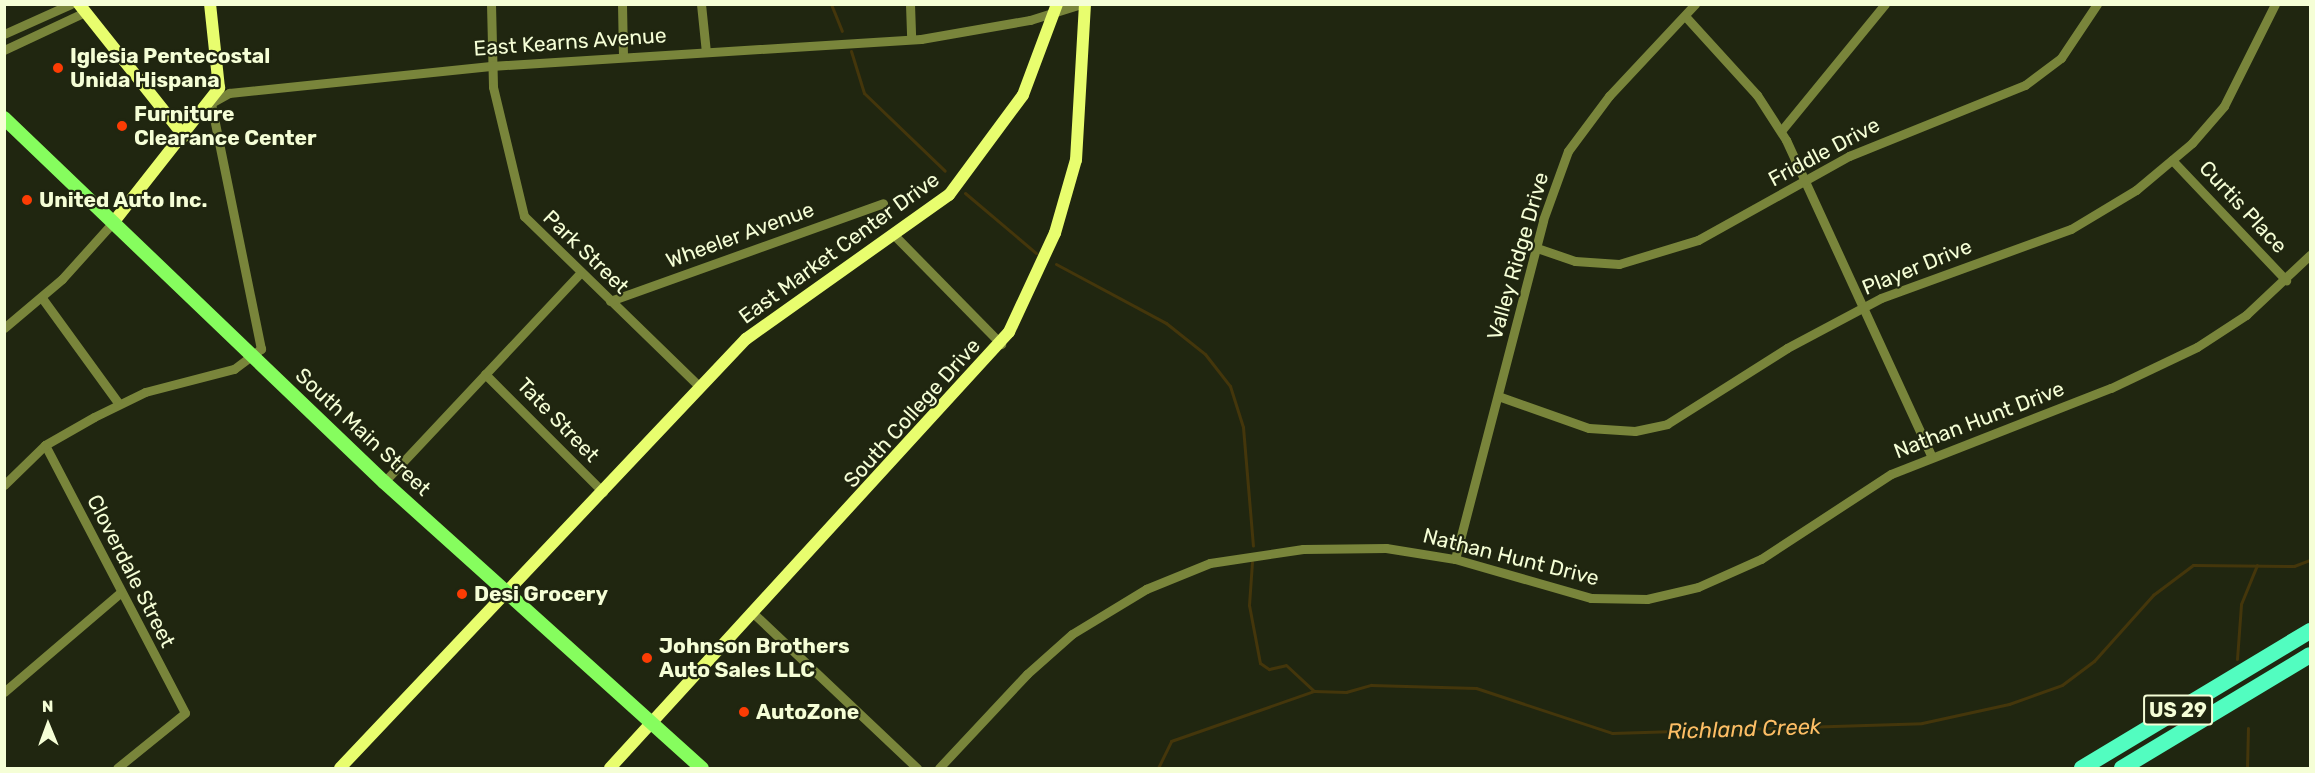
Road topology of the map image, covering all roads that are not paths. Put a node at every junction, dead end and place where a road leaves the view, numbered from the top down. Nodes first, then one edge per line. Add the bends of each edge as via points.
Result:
1 (71, 4) edge
2 (210, 4) edge
3 (490, 4) edge
4 (622, 4) edge
5 (701, 4) edge
6 (910, 4) edge
7 (1083, 4) edge
8 (1695, 4) edge
9 (1885, 4) edge
10 (2097, 4) edge
11 (2275, 4) edge
12 (82, 8) edge
13 (1057, 8) edge
14 (1685, 15) junction
15 (4, 34) edge
16 (911, 39) junction
17 (4, 50) edge
18 (706, 52) junction
19 (623, 57) junction
20 (491, 66) junction
21 (211, 103) junction
22 (4, 118) edge
23 (1781, 131) junction
24 (184, 136) junction
25 (2172, 159) junction
26 (1806, 181) junction
27 (883, 203) dead end
28 (116, 219) junction
29 (894, 235) junction
30 (1537, 248) junction
31 (2310, 255) edge
32 (580, 273) junction
33 (2286, 280) junction
34 (42, 298) junction
35 (610, 301) junction
36 (1864, 308) junction
37 (4, 328) edge
38 (1000, 344) junction
39 (254, 358) junction
40 (485, 374) junction
41 (700, 387) junction
42 (1498, 396) junction
43 (119, 404) junction
44 (45, 445) junction
45 (1931, 455) junction
46 (384, 482) junction
47 (4, 485) edge
48 (603, 492) junction
49 (1455, 559) junction
50 (121, 592) junction
51 (506, 595) junction
52 (753, 613) junction
53 (2310, 631) edge
54 (2310, 655) edge
55 (4, 692) edge
56 (653, 722) junction
57 (117, 768) edge
58 (340, 768) edge
59 (610, 768) edge
60 (702, 768) edge
61 (917, 768) edge
62 (939, 768) edge
63 (2082, 768) edge
64 (2122, 768) edge

1 - 15 street
2 - 21 main road via 219,88
3 - 20 street, Park Street
4 - 19 street
5 - 18 street
6 - 16 street
7 - 13 street, East Kearns Avenue
7 - 38 main road, South College Drive via 1076,160 1056,233
8 - 14 street, Valley Ridge Drive
9 - 23 street
10 - 26 street, Friddle Drive via 2061,58 2025,85 1909,128
11 - 25 street, Player Drive via 2224,106
12 - 17 street
12 - 24 main road
13 - 16 street, East Kearns Avenue
13 - 29 main road, East Market Center Drive via 1023,95 983,154 949,195
14 - 23 street via 1757,95
14 - 30 street, Valley Ridge Drive via 1609,96 1568,151
16 - 18 street, East Kearns Avenue
18 - 19 street, East Kearns Avenue
19 - 20 street, East Kearns Avenue
20 - 21 street, East Kearns Avenue via 229,93
20 - 32 street, Park Street via 521,208
21 - 24 main road, East Kearns Avenue
21 - 39 street via 261,333 261,349
22 - 28 main road, South Main Street
23 - 26 street
24 - 28 main road, East Kearns Avenue
25 - 33 street, Curtis Place
25 - 36 street, Player Drive via 2114,206 2071,229
26 - 30 street, Friddle Drive via 1698,240 1639,261 1597,264
26 - 36 street
27 - 35 street, Wheeler Avenue
28 - 34 street
28 - 39 main road, South Main Street
29 - 38 street
29 - 41 main road, East Market Center Drive via 746,339
30 - 42 street, Valley Ridge Drive
31 - 33 street, Nathan Hunt Drive
32 - 35 street, Park Street
32 - 40 street
33 - 45 street, Nathan Hunt Drive via 2220,333 2156,368
34 - 37 street
34 - 43 street
35 - 41 street, Park Street
36 - 42 street, Player Drive via 1655,427 1589,428
36 - 45 street
38 - 52 main road, South College Drive
39 - 43 street
39 - 46 main road, South Main Street
40 - 46 street
40 - 48 street, Tate Street
41 - 48 main road, East Market Center Drive
42 - 49 street, Valley Ridge Drive
43 - 44 street
44 - 47 street
44 - 50 street, Cloverdale Street
45 - 49 street, Nathan Hunt Drive via 1891,474 1761,559 1670,595 1591,598
46 - 51 main road, South Main Street
48 - 51 main road, East Market Center Drive
49 - 62 street, Nathan Hunt Drive via 1386,548 1303,549 1231,558 1180,574 1112,607 1072,634 1027,674
50 - 55 street
50 - 57 street, Cloverdale Street via 185,713
51 - 56 main road, South Main Street
51 - 58 main road, East Market Center Drive
52 - 56 main road, South College Drive
52 - 61 street
53 - 63 highway, US 29
54 - 64 highway, US 29
56 - 59 main road, South College Drive
56 - 60 main road, South Main Street

